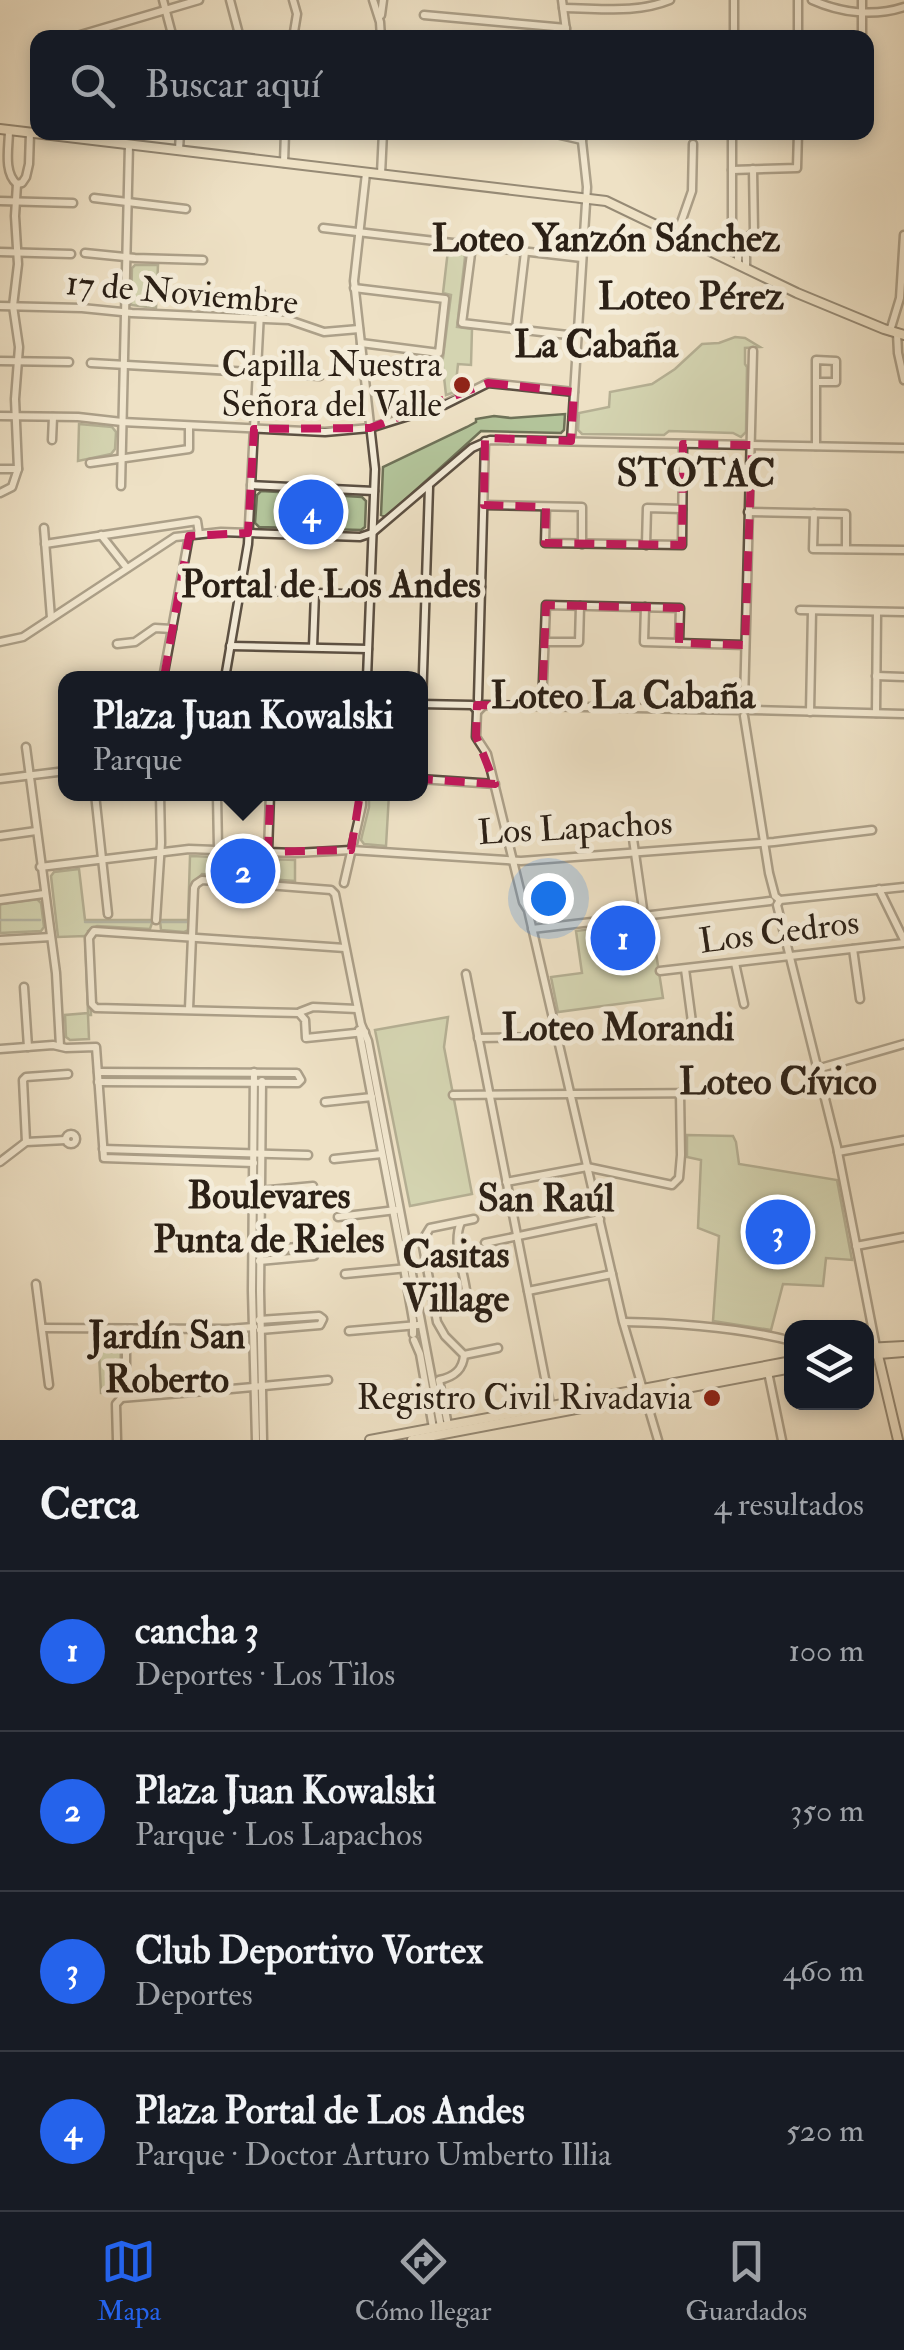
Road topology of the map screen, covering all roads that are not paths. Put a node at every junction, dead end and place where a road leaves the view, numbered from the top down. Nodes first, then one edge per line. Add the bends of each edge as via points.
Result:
1 (163, 0) edge
2 (198, 0) edge
3 (230, 0) edge
4 (293, 0) edge
5 (374, 0) edge
6 (384, 0) edge
7 (670, 0) edge
8 (734, 0) edge
9 (798, 0) edge
10 (812, 0) edge
11 (862, 0) edge
12 (562, 4) edge
13 (621, 4) edge
14 (904, 6) edge
15 (165, 10) junction
16 (862, 12) junction
17 (424, 15) dead end
18 (380, 22) junction
19 (97, 30) edge
20 (171, 30) edge
21 (238, 30) edge
22 (294, 30) edge
23 (380, 30) edge
24 (542, 30) edge
25 (566, 30) edge
26 (734, 30) edge
27 (798, 30) edge
28 (862, 30) edge
29 (5, 129) edge
30 (30, 133) joint
31 (93, 140) edge
32 (180, 140) edge
33 (285, 140) edge
34 (382, 140) edge
35 (582, 140) edge
36 (732, 140) edge
37 (798, 140) edge
38 (129, 144) junction
39 (693, 144) dead end
40 (179, 150) junction
41 (284, 163) junction
42 (753, 169) junction
43 (732, 170) junction
44 (374, 174) junction
45 (17, 182) junction
46 (94, 198) dead end
47 (586, 198) junction
48 (0, 201) edge
49 (16, 202) junction
50 (128, 202) junction
51 (73, 203) dead end
52 (186, 209) dead end
53 (323, 228) dead end
54 (359, 232) junction
55 (677, 234) junction
56 (904, 235) edge
57 (742, 238) junction
58 (472, 246) junction
59 (0, 252) edge
60 (18, 252) junction
61 (525, 252) junction
62 (84, 253) dead end
63 (71, 254) dead end
64 (126, 257) junction
65 (582, 258) junction
66 (203, 260) dead end
67 (742, 266) junction
68 (354, 288) junction
69 (261, 293) dead end
70 (0, 306) edge
71 (13, 306) junction
72 (125, 312) junction
73 (260, 318) junction
74 (359, 329) junction
75 (516, 329) junction
76 (897, 333) edge
77 (577, 336) junction
78 (361, 343) junction
79 (753, 351) dead end
80 (0, 360) edge
81 (18, 361) junction
82 (69, 362) dead end
83 (91, 363) dead end
84 (124, 366) junction
85 (257, 372) junction
86 (320, 376) dead end
87 (904, 380) edge
88 (816, 382) junction
89 (574, 392) junction
90 (0, 416) edge
91 (15, 416) junction
92 (53, 417) junction
93 (122, 422) junction
94 (190, 426) junction
95 (370, 428) junction
96 (254, 429) junction
97 (52, 440) dead end
98 (571, 441) junction
99 (485, 442) junction
100 (683, 444) junction
101 (752, 445) junction
102 (816, 446) junction
103 (904, 448) edge
104 (121, 458) junction
105 (90, 464) dead end
106 (0, 469) edge
107 (18, 470) junction
108 (251, 485) junction
109 (120, 486) dead end
110 (429, 486) junction
111 (374, 491) junction
112 (0, 493) edge
113 (484, 505) junction
114 (546, 507) junction
115 (682, 509) junction
116 (748, 512) junction
117 (814, 513) junction
118 (44, 528) dead end
119 (248, 533) junction
120 (372, 533) junction
121 (101, 534) junction
122 (199, 534) junction
123 (188, 536) junction
124 (45, 544) junction
125 (582, 544) junction
126 (646, 545) junction
127 (846, 549) junction
128 (904, 550) edge
129 (127, 568) junction
130 (426, 586) junction
131 (481, 587) junction
132 (240, 590) junction
133 (315, 593) junction
134 (369, 594) junction
135 (580, 606) junction
136 (645, 607) junction
137 (800, 610) dead end
138 (812, 610) junction
139 (878, 612) junction
140 (904, 612) edge
141 (51, 618) junction
142 (172, 629) junction
143 (0, 642) edge
144 (544, 642) junction
145 (679, 643) junction
146 (118, 644) dead end
147 (745, 644) junction
148 (230, 646) junction
149 (313, 648) junction
150 (368, 649) junction
151 (165, 671) edge
152 (225, 671) edge
153 (367, 671) edge
154 (423, 671) edge
155 (876, 676) junction
156 (904, 677) edge
157 (428, 704) edge
158 (478, 705) junction
159 (542, 706) junction
160 (744, 710) junction
161 (810, 712) junction
162 (876, 713) junction
163 (904, 714) edge
164 (26, 747) dead end
165 (58, 772) edge
166 (30, 776) junction
167 (0, 779) edge
168 (428, 780) edge
169 (495, 784) junction
170 (96, 801) edge
171 (160, 801) edge
172 (217, 801) edge
173 (270, 801) edge
174 (362, 801) edge
175 (631, 826) dead end
176 (872, 830) dead end
177 (36, 831) junction
178 (0, 836) edge
179 (765, 842) junction
180 (218, 849) junction
181 (351, 850) junction
182 (160, 852) junction
183 (268, 852) junction
184 (634, 852) junction
185 (103, 859) junction
186 (514, 861) junction
187 (40, 867) junction
188 (344, 882) dead end
189 (904, 887) edge
190 (879, 890) junction
191 (44, 894) junction
192 (0, 900) edge
193 (775, 901) junction
194 (108, 914) dead end
195 (644, 916) junction
196 (156, 920) dead end
197 (532, 929) junction
198 (51, 937) junction
199 (192, 938) junction
200 (0, 940) edge
201 (904, 942) edge
202 (345, 948) junction
203 (853, 949) junction
204 (789, 956) junction
205 (734, 963) junction
206 (684, 969) junction
207 (660, 972) dead end
208 (466, 974) dead end
209 (24, 987) dead end
210 (860, 999) dead end
211 (744, 1004) dead end
212 (357, 1008) junction
213 (189, 1009) junction
214 (299, 1013) junction
215 (692, 1022) dead end
216 (362, 1033) junction
217 (557, 1037) junction
218 (478, 1038) junction
219 (904, 1044) edge
220 (60, 1046) junction
221 (28, 1047) junction
222 (0, 1049) edge
223 (817, 1069) junction
224 (98, 1072) junction
225 (174, 1072) junction
226 (258, 1072) junction
227 (68, 1074) dead end
228 (98, 1082) junction
229 (174, 1082) junction
230 (258, 1083) junction
231 (680, 1093) junction
232 (708, 1093) dead end
233 (453, 1095) dead end
234 (489, 1095) junction
235 (570, 1095) junction
236 (374, 1097) junction
237 (325, 1102) dead end
238 (66, 1140) dead end
239 (904, 1140) edge
240 (26, 1142) junction
241 (103, 1148) junction
242 (176, 1151) junction
243 (838, 1152) junction
244 (258, 1153) junction
245 (385, 1154) junction
246 (308, 1155) dead end
247 (334, 1159) dead end
248 (176, 1160) junction
249 (0, 1162) edge
250 (258, 1163) junction
251 (587, 1167) junction
252 (506, 1182) junction
253 (313, 1186) dead end
254 (257, 1191) junction
255 (397, 1210) junction
256 (338, 1217) dead end
257 (474, 1219) dead end
258 (600, 1220) junction
259 (462, 1221) junction
260 (517, 1236) junction
261 (904, 1237) edge
262 (485, 1243) dead end
263 (856, 1246) junction
264 (257, 1250) junction
265 (257, 1261) junction
266 (408, 1268) junction
267 (345, 1274) dead end
268 (612, 1274) junction
269 (36, 1284) dead end
270 (528, 1290) junction
271 (488, 1296) dead end
272 (458, 1301) junction
273 (433, 1306) junction
274 (867, 1320) edge
275 (624, 1322) junction
276 (256, 1326) junction
277 (42, 1328) junction
278 (126, 1328) junction
279 (418, 1330) junction
280 (349, 1331) dead end
281 (784, 1338) edge
282 (498, 1348) dead end
283 (904, 1349) edge
284 (424, 1351) junction
285 (874, 1351) edge
286 (464, 1355) junction
287 (874, 1358) edge
288 (784, 1366) edge
289 (767, 1369) junction
290 (328, 1380) dead end
291 (49, 1385) dead end
292 (259, 1386) junction
293 (644, 1393) junction
294 (121, 1398) junction
295 (551, 1410) junction
296 (441, 1427) junction
297 (118, 1440) edge
298 (256, 1440) edge
299 (263, 1440) edge
300 (370, 1440) edge
301 (412, 1440) edge
302 (658, 1440) edge
303 (782, 1440) edge
304 (898, 1440) edge

1 - 15 street
2 - 15 street
3 - 21 street
4 - 22 street
5 - 18 street
6 - 18 street
7 - 13 street via 650,7
8 - 26 street
9 - 27 street
10 - 16 street
11 - 16 street
12 - 13 street
12 - 25 street
14 - 16 street
15 - 19 street
15 - 20 street
16 - 28 street
17 - 24 street
18 - 23 street
29 - 30 main road
29 - 45 street via 8,165
30 - 45 street via 27,174
31 - 38 main road
32 - 40 street
33 - 41 street
34 - 44 street
35 - 47 street
36 - 43 street
37 - 42 street via 797,168
38 - 40 main road
38 - 50 street
39 - 55 street via 692,191
40 - 41 main road
41 - 44 main road
42 - 43 street
42 - 57 street via 754,232
43 - 57 street via 732,233
44 - 47 main road
44 - 54 street
45 - 49 street
46 - 50 street
47 - 55 main road via 615,204
47 - 65 street
48 - 49 street
49 - 51 street
49 - 60 street
50 - 52 street
50 - 64 street
53 - 54 street
54 - 58 street
54 - 68 street
55 - 67 main road
56 - 76 street
57 - 67 street
58 - 61 street
58 - 75 street via 462,323
59 - 60 street
60 - 63 street
60 - 71 street
61 - 65 street
61 - 75 street
62 - 64 street
64 - 66 street
64 - 72 street
65 - 77 street
67 - 76 main road
68 - 74 street
68 - 78 street via 446,299 439,353
69 - 73 street
70 - 71 street, 17 de Noviembre
71 - 72 street, 17 de Noviembre
71 - 81 street
72 - 73 street, 17 de Noviembre
72 - 84 street
73 - 74 street, 17 de Noviembre via 324,332
73 - 85 street
74 - 78 street
75 - 77 street
76 - 87 street
77 - 89 street
78 - 95 street
79 - 101 street
80 - 81 street
81 - 82 street
81 - 91 street
83 - 84 street
84 - 85 street
84 - 93 street
85 - 86 street
85 - 96 street
88 - 88 street via 836,382 836,360 816,360
88 - 102 street
89 - 95 street via 488,383
89 - 98 street
90 - 91 street
91 - 92 street
91 - 107 street
92 - 93 street
92 - 97 street
93 - 94 street
93 - 104 street
94 - 96 street
94 - 104 street via 188,449
95 - 96 street
95 - 111 street
96 - 108 street
98 - 99 street
98 - 100 street
99 - 110 street
99 - 113 street
100 - 101 street
100 - 115 street
101 - 102 street
101 - 116 street
102 - 103 street
104 - 105 street
104 - 109 street
106 - 107 street
107 - 112 street via 12,487
108 - 111 street
108 - 119 street
110 - 120 street
110 - 130 street
111 - 120 street
113 - 114 street
113 - 131 street
114 - 125 street via 546,543
114 - 125 street via 582,507
115 - 126 street via 682,545
115 - 126 street via 647,508
116 - 117 street
116 - 147 street
117 - 127 street via 846,514
117 - 127 street via 813,549
118 - 124 street
119 - 120 street
119 - 122 street
119 - 132 street
120 - 134 street
121 - 122 street via 198,521
121 - 124 street
121 - 129 street
122 - 123 street
123 - 129 street via 170,539
123 - 142 street
124 - 141 street
125 - 126 street
127 - 128 street
129 - 141 street
130 - 131 street
130 - 154 street
131 - 158 street
132 - 133 street
132 - 148 street
133 - 134 street
133 - 149 street
134 - 150 street
135 - 136 street
135 - 144 street via 579,642
135 - 144 street via 546,605
136 - 145 street via 680,608
136 - 145 street via 644,642
137 - 138 street
138 - 139 street
138 - 161 street
139 - 140 street
139 - 155 street
141 - 143 street via 23,637
142 - 146 street via 155,628
142 - 151 street
144 - 159 street
145 - 147 street
147 - 160 street
148 - 149 street
148 - 152 street
149 - 150 street
150 - 153 street
155 - 156 street
155 - 162 street
157 - 158 street
158 - 159 street
158 - 169 street via 476,736
159 - 160 street
160 - 161 street
160 - 179 street
161 - 162 street
162 - 163 street
164 - 166 street
165 - 166 street
166 - 167 street
166 - 177 street
168 - 169 street
169 - 186 street
170 - 185 street
171 - 182 street
172 - 180 street
173 - 183 street
174 - 181 street
175 - 184 street
176 - 179 street, Los Lapachos
177 - 178 street
177 - 187 street
179 - 184 street, Los Lapachos
179 - 193 street
180 - 182 street, Los Lapachos
180 - 183 street, Los Lapachos
181 - 183 street, Los Lapachos
181 - 186 street, Los Lapachos
181 - 188 street
182 - 185 street, Los Lapachos
182 - 196 street
184 - 186 street, Los Lapachos
184 - 195 street
185 - 187 street, Los Lapachos
185 - 194 street
186 - 197 street
187 - 191 street
189 - 190 street
190 - 193 street
190 - 201 street
191 - 192 street
191 - 198 street
193 - 195 street
193 - 204 street
195 - 197 street
197 - 217 street
198 - 200 street
198 - 220 street
199 - 202 street
199 - 202 street via 196,884 202,880 331,890
199 - 213 street
199 - 213 street via 96,930 89,938 94,1007
201 - 203 street, Los Cedros
202 - 212 street
203 - 204 street, Los Cedros
203 - 210 street
204 - 205 street, Los Cedros
204 - 223 street
205 - 206 street, Los Cedros
205 - 211 street
206 - 207 street, Los Cedros
206 - 215 street
208 - 218 street
209 - 221 street
212 - 214 street via 313,1006
212 - 216 street
213 - 214 street
214 - 216 street via 306,1038
216 - 236 street
217 - 218 street
217 - 235 street
218 - 234 street
219 - 223 street
220 - 221 street
220 - 224 street via 96,1047
221 - 222 street
223 - 243 street
224 - 225 street
224 - 228 street
225 - 226 street
225 - 229 street
226 - 230 street
226 - 230 street via 297,1072 301,1080
227 - 240 street via 23,1080
228 - 229 street
228 - 241 street
229 - 230 street
230 - 244 street
231 - 232 street
231 - 235 street
231 - 251 street via 678,1178 669,1185
233 - 234 street
234 - 235 street
234 - 252 street
235 - 251 street
236 - 237 street
236 - 245 street
238 - 240 street
239 - 243 street
240 - 249 street
241 - 242 street
241 - 248 street via 104,1158
242 - 244 street
242 - 248 street
243 - 263 street
244 - 246 street
244 - 250 street
245 - 247 street
245 - 255 street
248 - 250 street
250 - 254 street
251 - 252 street
251 - 258 street
252 - 260 street
253 - 254 street
254 - 264 street
255 - 256 street
255 - 266 street
257 - 259 street
258 - 260 street
258 - 268 street
259 - 272 street via 456,1239 466,1290
259 - 273 street via 430,1228 423,1237
260 - 262 street
260 - 270 street
261 - 263 street
263 - 274 street
264 - 265 street
264 - 265 street via 316,1251
265 - 276 street
266 - 267 street
266 - 279 street
268 - 270 street
268 - 275 street
269 - 277 street
270 - 295 street
271 - 272 street
272 - 273 street
273 - 286 street via 442,1332
275 - 281 street
275 - 293 street
276 - 276 street via 320,1325 323,1322 321,1316
276 - 278 street
276 - 292 street
277 - 278 street
277 - 291 street
278 - 294 street
279 - 280 street
279 - 284 street
279 - 284 street
282 - 286 street
283 - 285 main road
284 - 296 street
286 - 296 street via 457,1372 440,1380
287 - 304 main road
288 - 289 main road
289 - 293 main road
289 - 303 street
290 - 292 street
292 - 294 street
292 - 298 street
292 - 299 street
293 - 295 main road
293 - 302 street
294 - 297 street
295 - 296 main road
295 - 301 main road
296 - 300 main road

